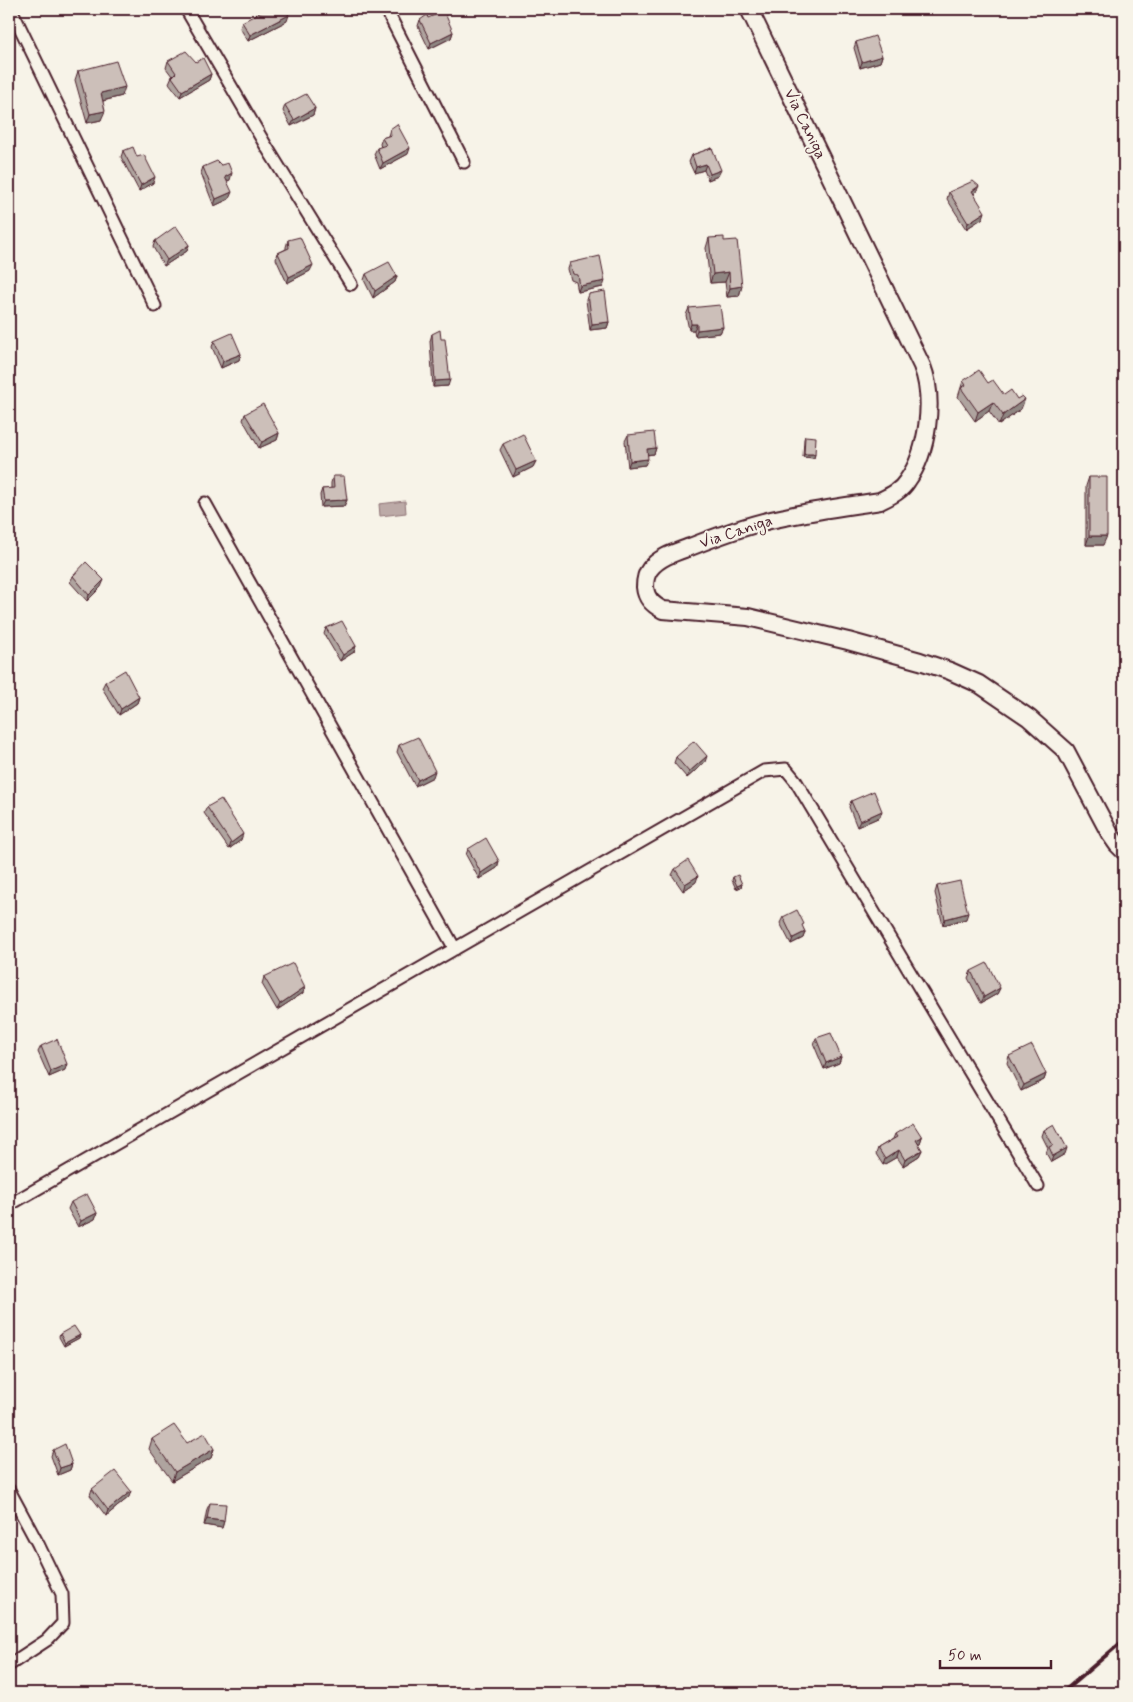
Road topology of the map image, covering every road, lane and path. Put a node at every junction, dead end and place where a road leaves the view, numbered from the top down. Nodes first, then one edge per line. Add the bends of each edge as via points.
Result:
1 (12, 9) edge
2 (186, 9) edge
3 (386, 9) edge
4 (749, 9) edge
5 (464, 162) dead end
6 (350, 284) dead end
7 (155, 306) dead end
8 (205, 503) dead end
9 (1124, 851) edge
10 (455, 949) junction
11 (1038, 1186) dead end
12 (9, 1205) edge
13 (9, 1490) edge
14 (9, 1666) edge

1 - 7 street
2 - 6 street
3 - 5 street
4 - 9 street, Via Caniga via 922,366 929,390 926,429 908,481 891,496 880,501 745,527 669,555 645,577 649,600 663,610 748,616 848,640 950,671 979,684 1029,718 1066,751 1110,834
8 - 10 street
10 - 11 street via 764,771 786,769
10 - 12 street
13 - 14 street via 62,1594 63,1623 47,1640

